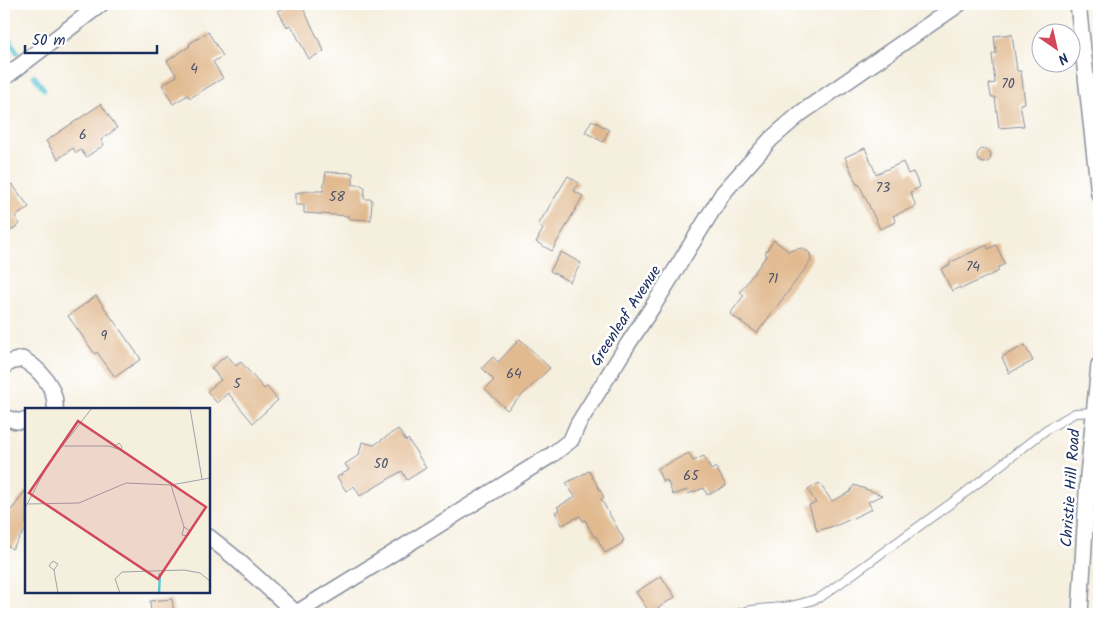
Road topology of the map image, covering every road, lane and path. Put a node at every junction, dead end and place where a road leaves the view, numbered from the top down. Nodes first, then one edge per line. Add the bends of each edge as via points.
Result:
1 (101, 4) edge
2 (959, 4) edge
3 (1078, 4) edge
4 (4, 78) edge
5 (1099, 194) edge
6 (1099, 365) edge
7 (4, 366) edge
8 (55, 408) edge
9 (1095, 412) junction
10 (4, 417) edge
11 (25, 421) edge
12 (210, 539) edge
13 (784, 607) junction
14 (296, 614) edge
15 (737, 614) edge
16 (778, 614) edge
17 (1080, 614) edge

1 - 4 street
2 - 14 street, Greenleaf Avenue via 801,113 771,139 723,192 571,440
3 - 5 street
6 - 9 street, Christie Hill Road
7 - 8 street via 22,359 32,364 52,391
9 - 13 lane via 1075,413 1047,429 821,597
9 - 17 street, Christie Hill Road
10 - 11 street
12 - 14 street
13 - 15 lane
13 - 16 lane

